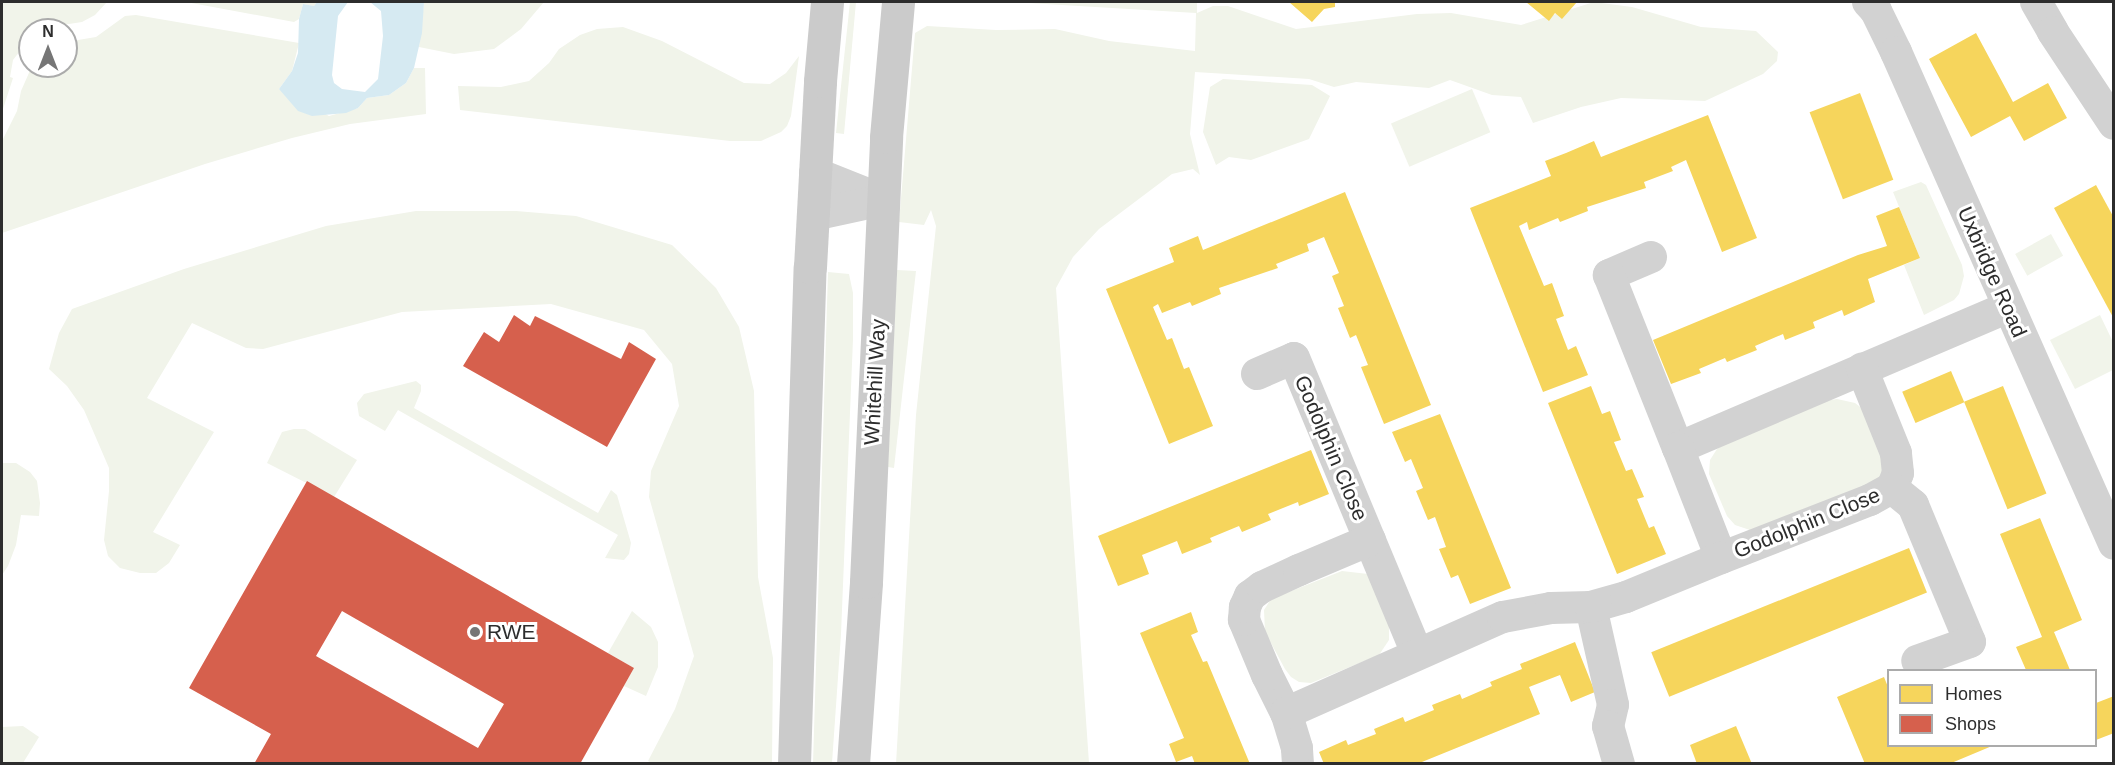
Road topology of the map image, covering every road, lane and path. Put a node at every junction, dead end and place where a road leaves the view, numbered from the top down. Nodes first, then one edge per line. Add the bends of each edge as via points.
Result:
1 (827, 2) edge
2 (898, 2) edge
3 (1868, 2) edge
4 (2036, 2) edge
5 (2114, 124) edge
6 (815, 173) junction
7 (883, 200) junction
8 (813, 215) junction
9 (1651, 257) dead end
10 (2007, 308) junction
11 (1862, 369) junction
12 (1257, 374) dead end
13 (1678, 448) junction
14 (1892, 488) junction
15 (1370, 540) junction
16 (2114, 544) edge
17 (1722, 558) junction
18 (1591, 607) junction
19 (1417, 653) junction
20 (1917, 661) dead end
21 (1286, 713) junction
22 (794, 764) edge
23 (853, 764) edge
24 (1298, 764) edge
25 (1619, 764) edge

1 - 6 main road
2 - 7 main road, Whitehill Way
3 - 10 street, Uxbridge Road via 1896,52
4 - 5 street
6 - 7 street
6 - 8 main road
7 - 8 street
7 - 23 main road, Whitehill Way via 866,582
8 - 22 main road
9 - 13 street, Godolphin Close via 1609,275
10 - 11 street
10 - 16 street, Uxbridge Road
11 - 13 street
11 - 14 street, Godolphin Close via 1896,453 1898,474
12 - 15 street, Godolphin Close via 1294,358
13 - 17 street, Godolphin Close
14 - 17 street, Godolphin Close
14 - 20 street, Godolphin Close via 1913,505 1970,642
15 - 19 street, Godolphin Close
15 - 21 street, Godolphin Close via 1262,587 1250,596 1244,620
17 - 18 street, Godolphin Close
18 - 19 street, Godolphin Close via 1503,617
18 - 25 street via 1613,705 1608,726
19 - 21 street, Godolphin Close
21 - 24 street, Godolphin Close

